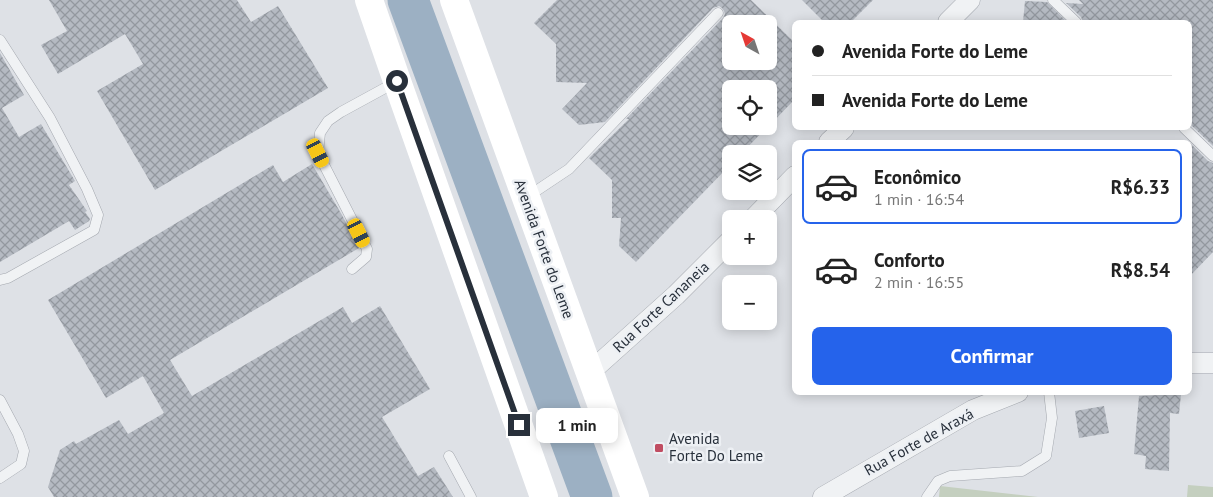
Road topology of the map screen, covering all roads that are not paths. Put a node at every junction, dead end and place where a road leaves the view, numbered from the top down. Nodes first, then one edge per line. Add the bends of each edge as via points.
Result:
1 (369, 0) edge
2 (454, 0) edge
3 (970, 0) edge
4 (1053, 0) edge
5 (718, 13) dead end
6 (950, 20) edge
7 (1074, 20) edge
8 (0, 40) edge
9 (397, 81) junction
10 (842, 130) edge
11 (1186, 130) edge
12 (831, 140) edge
13 (1213, 156) edge
14 (792, 179) edge
15 (526, 198) junction
16 (762, 210) edge
17 (722, 249) edge
18 (352, 269) dead end
19 (0, 280) edge
20 (1192, 363) edge
21 (1213, 363) edge
22 (589, 373) junction
23 (1010, 395) edge
24 (1049, 395) edge
25 (0, 400) edge
26 (449, 456) dead end
27 (0, 478) edge
28 (472, 497) edge
29 (544, 497) edge
30 (635, 497) edge
31 (822, 497) edge
32 (927, 497) edge

1 - 9 main road
2 - 15 main road, Avenida Forte do Leme
3 - 6 street
4 - 7 lane
5 - 15 lane via 569,169
8 - 19 lane via 50,118 98,215 94,230
9 - 18 lane via 341,112 328,121 320,133 318,153 367,250 366,257
9 - 29 main road
10 - 12 street
11 - 13 lane
14 - 16 street
15 - 22 main road, Avenida Forte do Leme
17 - 22 street, Rua Forte Cananeia
20 - 21 street
22 - 30 main road, Avenida Forte do Leme
23 - 31 street, Rua Forte de Araxá via 973,410
24 - 32 lane via 1052,418 1046,456 1022,471 950,476 938,481
25 - 27 lane via 24,451 21,464
26 - 28 lane

